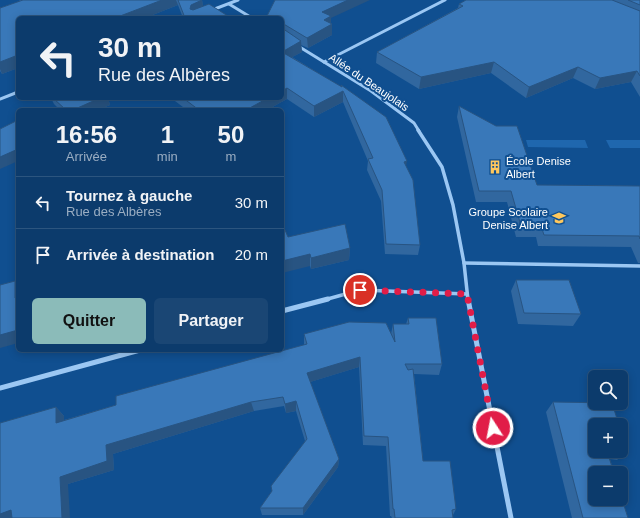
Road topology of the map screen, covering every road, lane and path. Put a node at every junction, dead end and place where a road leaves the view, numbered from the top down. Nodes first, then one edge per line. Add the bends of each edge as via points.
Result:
1 (238, 0) edge
2 (444, 0) edge
3 (229, 4) junction
4 (208, 12) edge
5 (249, 16) edge
6 (294, 44) edge
7 (324, 62) junction
8 (16, 93) edge
9 (0, 99) edge
10 (464, 263) junction
11 (640, 266) edge
12 (467, 294) junction
13 (284, 310) edge
14 (133, 352) edge
15 (0, 388) edge
16 (511, 518) edge

1 - 3 street
2 - 7 street
3 - 4 street
3 - 5 street
6 - 7 street, Allée du Beaujolais
7 - 10 street, Allée du Beaujolais via 414,123 442,167 453,205
8 - 9 street
10 - 11 street
10 - 12 street, Allée du Beaujolais
12 - 13 street via 360,290
12 - 16 street, Allée du Beaujolais
14 - 15 street

